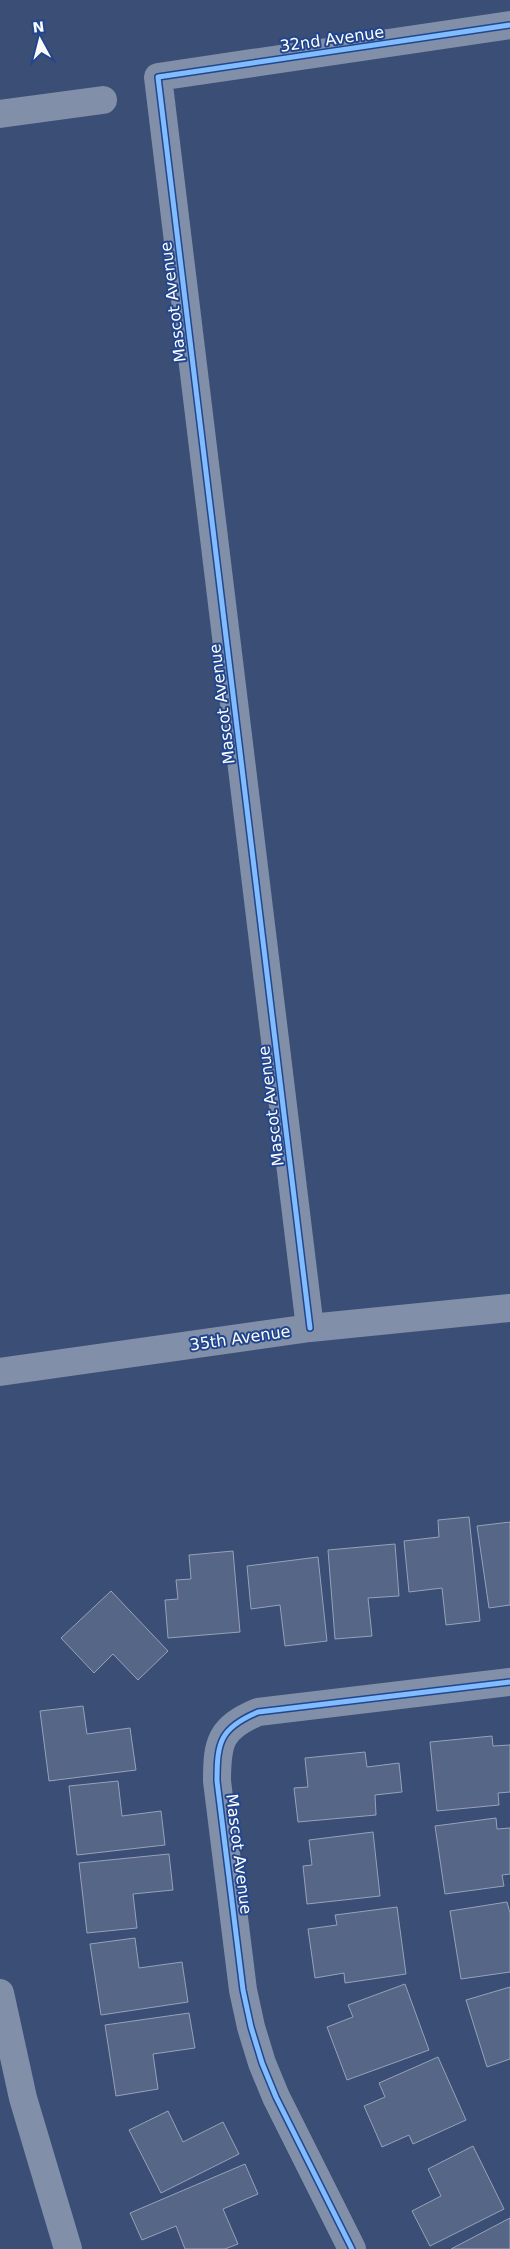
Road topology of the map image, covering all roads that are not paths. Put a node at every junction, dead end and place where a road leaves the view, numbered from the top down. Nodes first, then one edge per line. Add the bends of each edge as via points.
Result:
1 (510, 25) edge
2 (158, 77) joint
3 (103, 100) dead end
4 (0, 114) edge
5 (510, 1308) edge
6 (310, 1328) junction
7 (0, 1372) edge
8 (510, 1682) edge
9 (0, 1993) edge
10 (68, 2249) edge
11 (352, 2249) edge

1 - 2 main road, 32nd Avenue
2 - 6 main road, Mascot Avenue
3 - 4 main road
5 - 6 main road, 35th Avenue
6 - 7 main road, 35th Avenue
8 - 11 main road, Mascot Avenue via 258,1712 242,1719 224,1734 217,1751 217,1781 243,1990 251,2027 276,2097
9 - 10 main road via 23,2098

